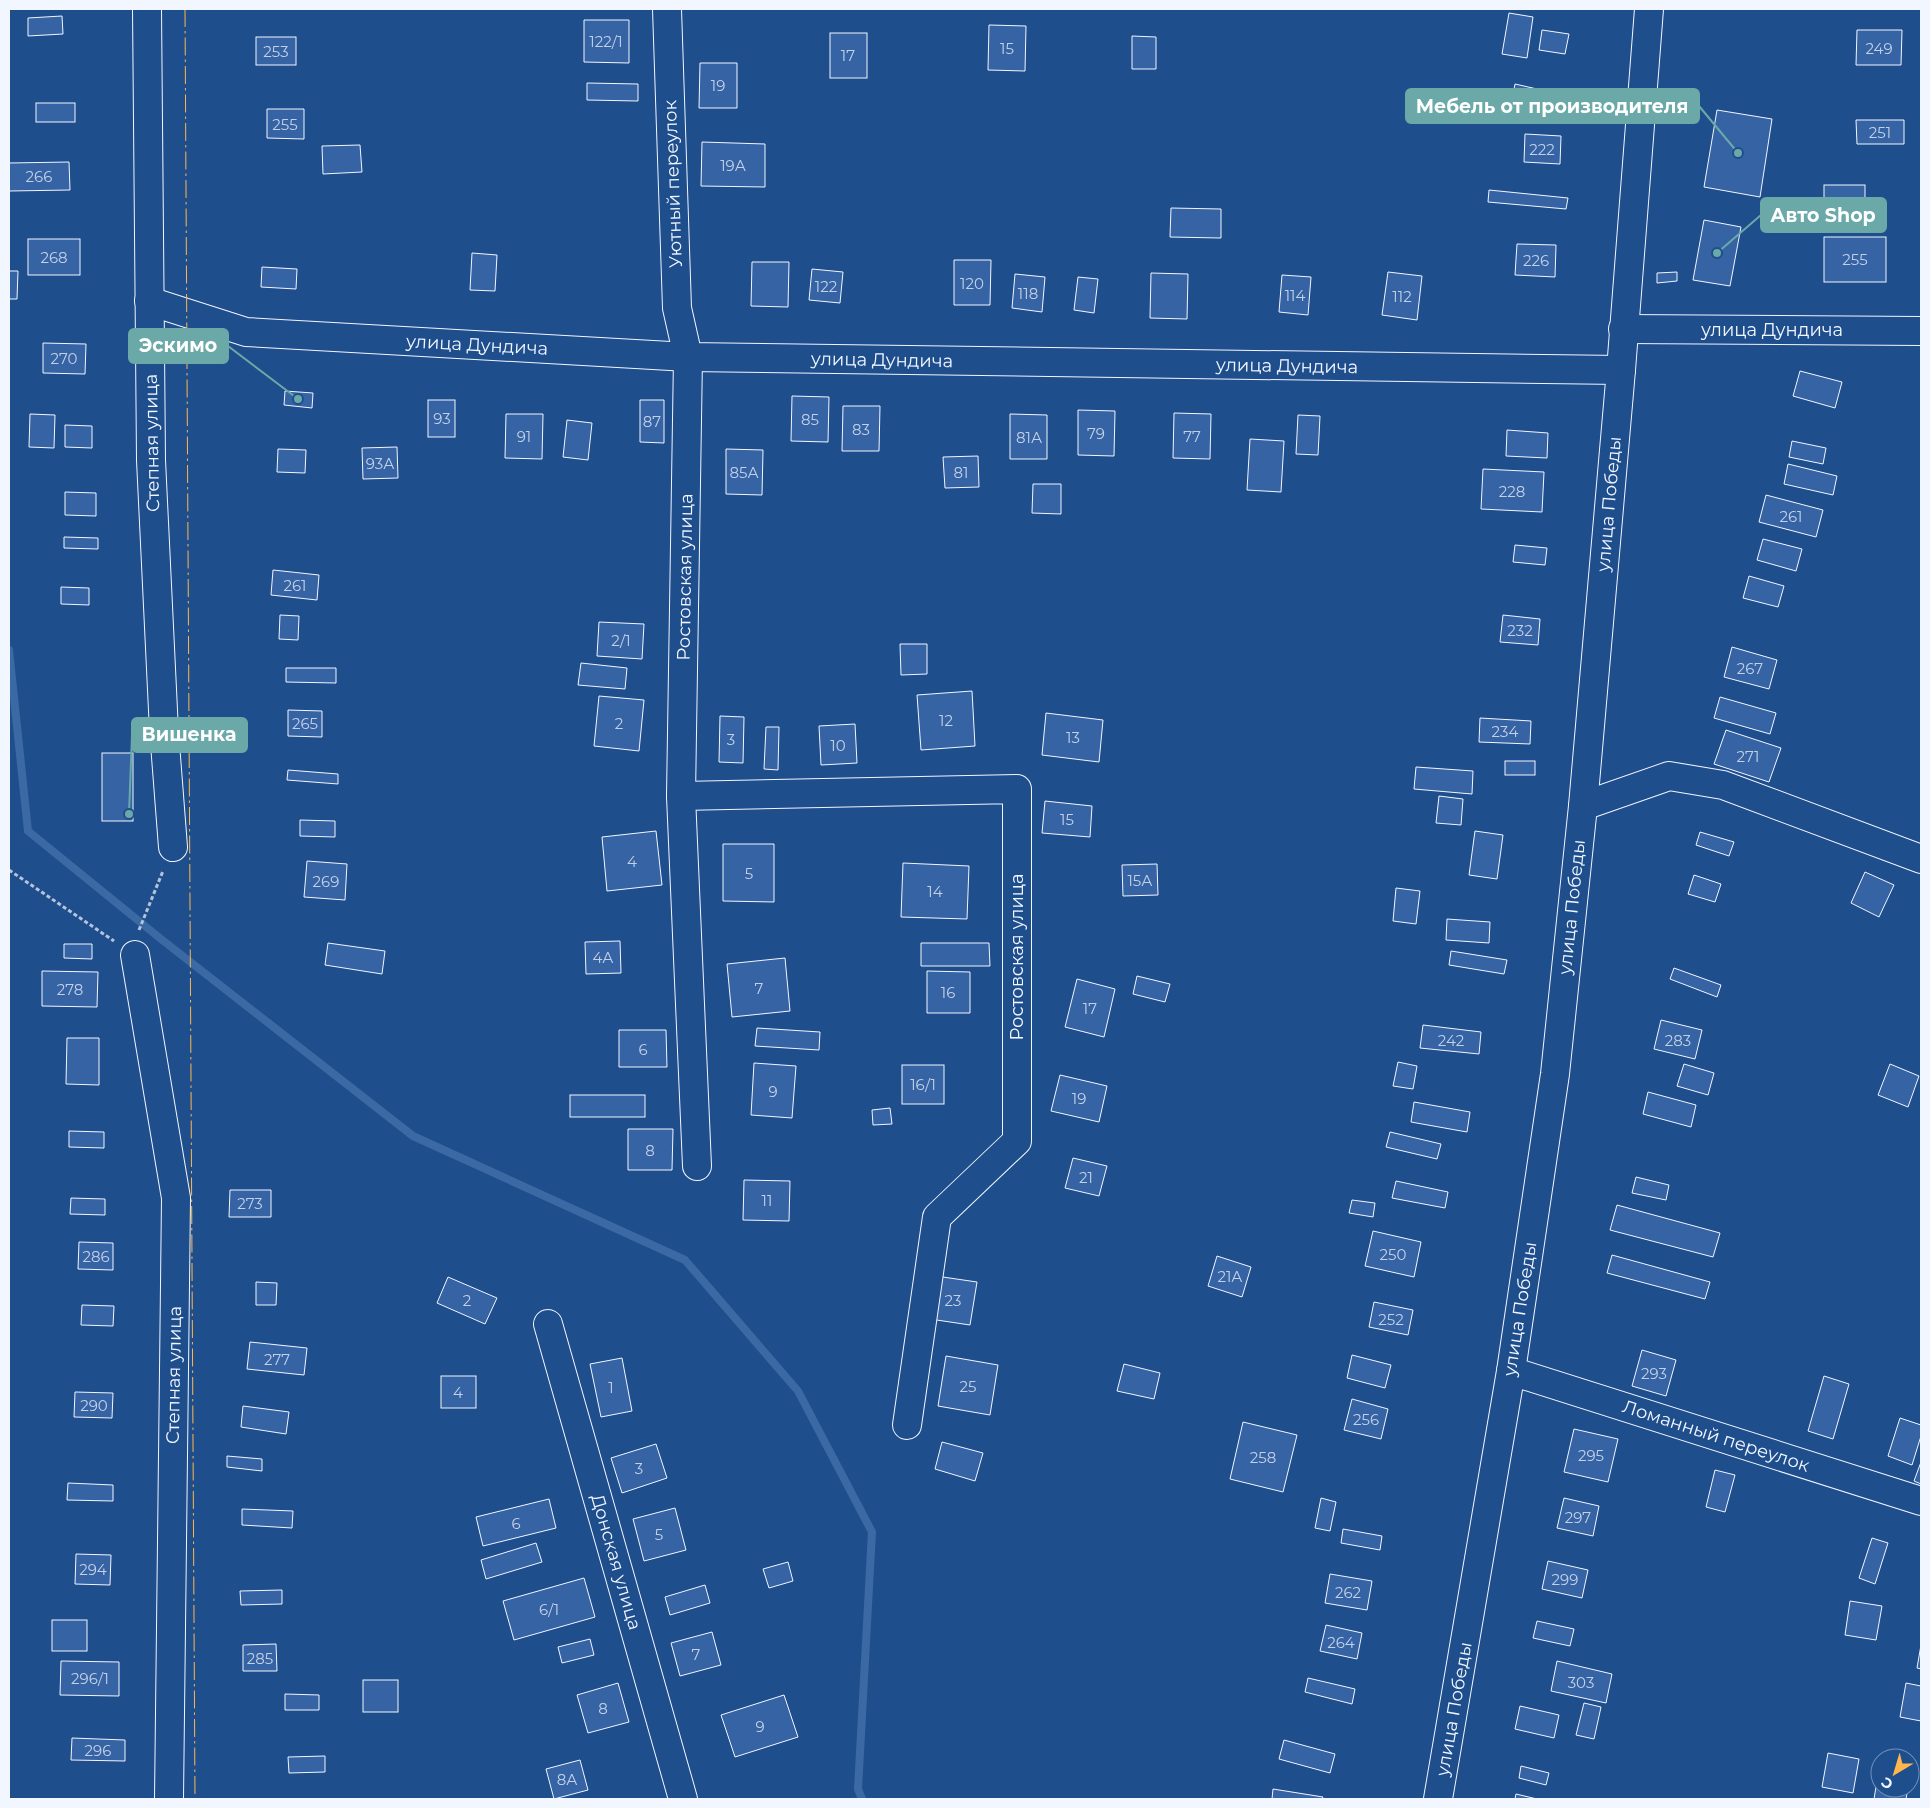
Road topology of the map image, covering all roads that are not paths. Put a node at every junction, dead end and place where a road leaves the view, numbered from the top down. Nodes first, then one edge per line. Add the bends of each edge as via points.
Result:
1 (147, 9) edge
2 (667, 9) edge
3 (1649, 9) edge
4 (149, 301) junction
5 (1623, 329) junction
6 (1921, 331) edge
7 (688, 358) junction
8 (1621, 370) junction
9 (681, 796) junction
10 (1583, 806) junction
11 (173, 847) road end
12 (1921, 859) edge
13 (136, 946) road end
14 (697, 1166) dead end
15 (548, 1324) dead end
16 (1511, 1371) junction
17 (907, 1425) dead end
18 (1921, 1501) edge
19 (169, 1799) edge
20 (683, 1799) edge
21 (1438, 1799) edge

1 - 4 street, Степная улица
2 - 7 street, Уютный переулок via 677,308
3 - 5 street, улица Победы
4 - 7 street, улица Дундича via 246,332
4 - 11 street, Степная улица via 151,460
5 - 6 street, улица Дундича
5 - 8 street, улица Победы
7 - 8 street, улица Дундича
7 - 9 street, Ростовская улица
8 - 10 street, улица Победы
9 - 14 street, Ростовская улица
9 - 17 street, Ростовская улица via 1017,789 1017,1141 937,1217
10 - 12 street via 1669,776 1723,784
10 - 16 street, улица Победы via 1555,1074
13 - 19 street, Степная улица via 176,1198
15 - 20 street, Донская улица
16 - 18 street, Ломанный переулок
16 - 21 street, улица Победы

